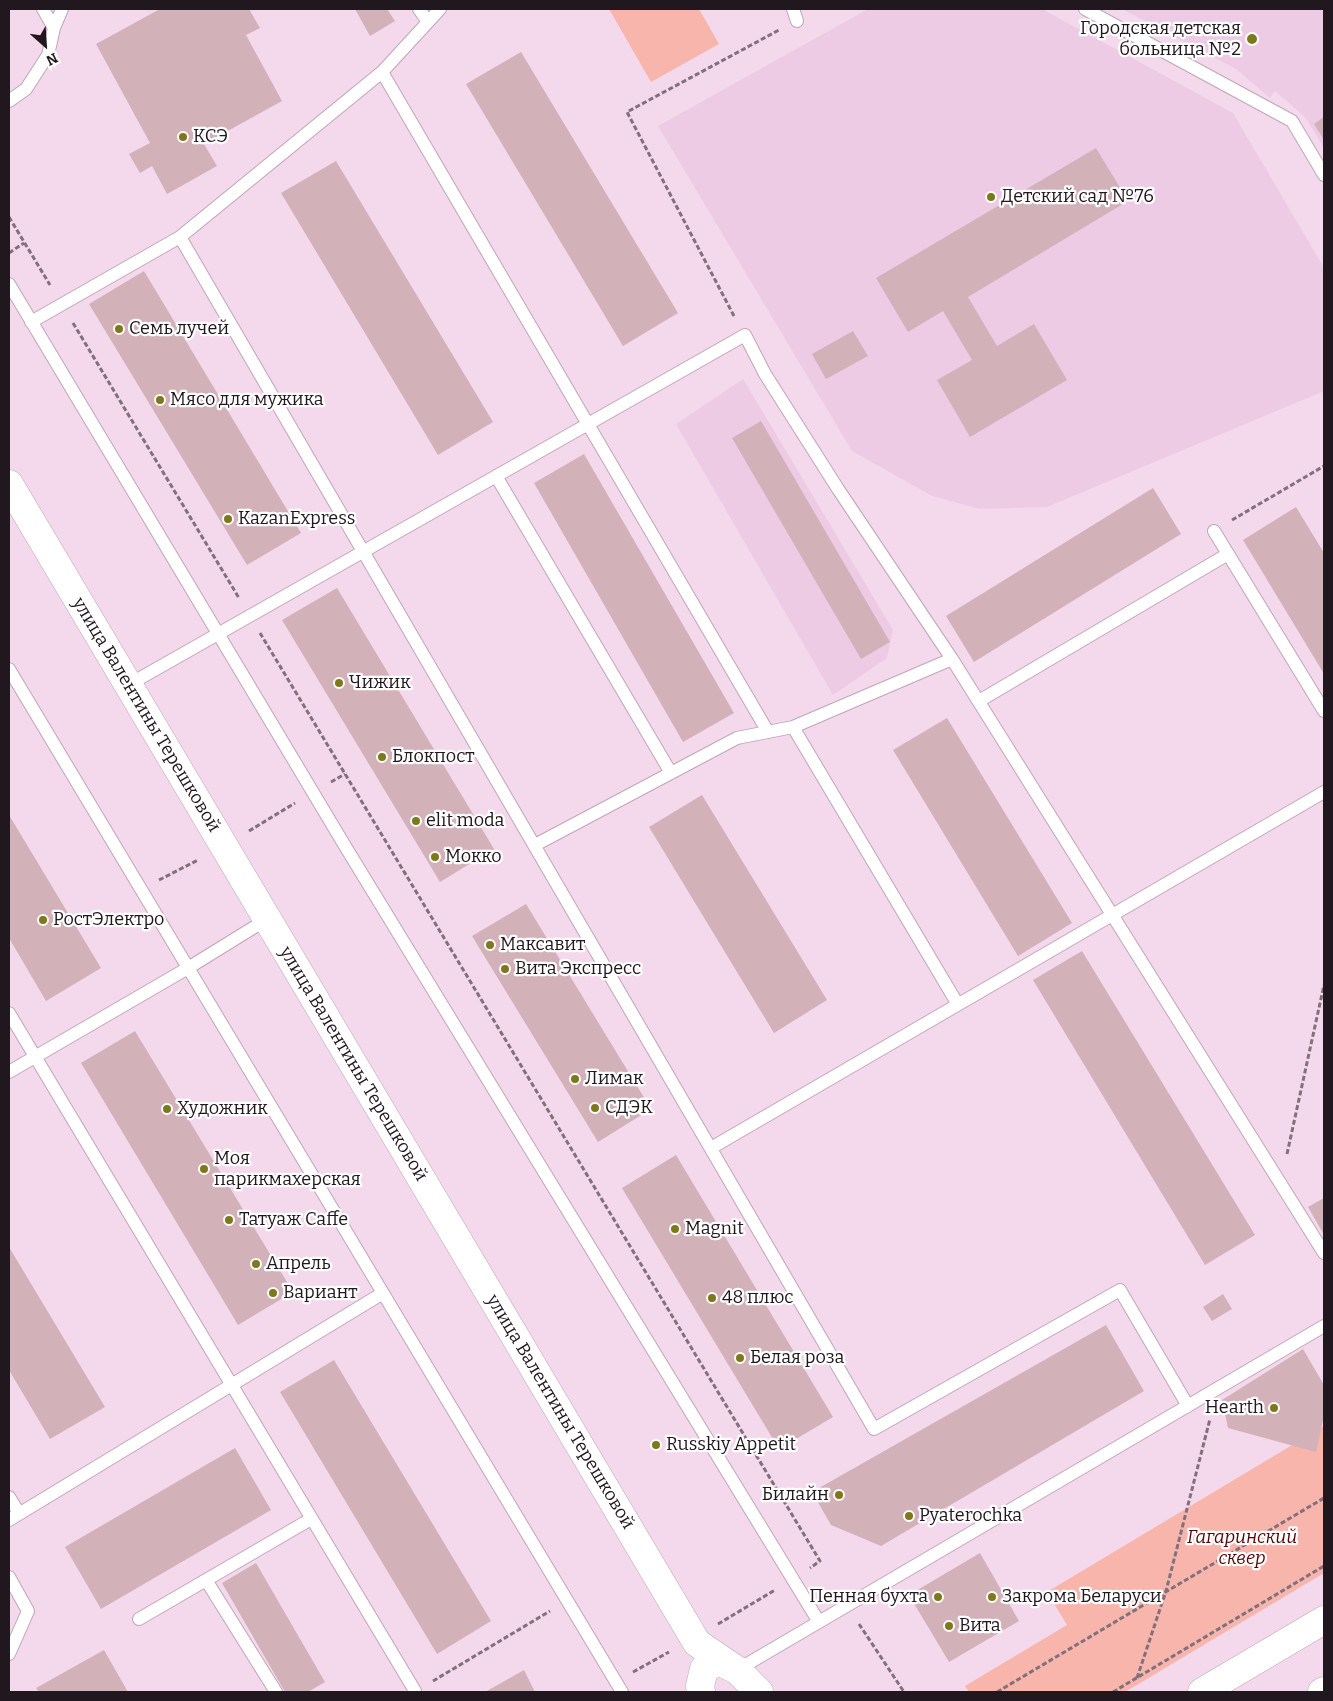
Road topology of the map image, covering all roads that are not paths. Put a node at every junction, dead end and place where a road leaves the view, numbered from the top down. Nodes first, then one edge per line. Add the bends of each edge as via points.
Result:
1 (44, 9) edge
2 (62, 9) edge
3 (419, 9) edge
4 (440, 9) edge
5 (1084, 9) edge
6 (428, 22) junction
7 (54, 28) junction
8 (382, 72) junction
9 (9, 101) edge
10 (1324, 175) edge
11 (180, 238) junction
12 (9, 284) edge
13 (31, 322) junction
14 (588, 424) junction
15 (496, 476) junction
16 (9, 484) edge
17 (1214, 531) road end
18 (364, 552) junction
19 (1228, 554) junction
20 (218, 634) junction
21 (952, 659) junction
22 (9, 669) edge
23 (128, 685) junction
24 (979, 701) junction
25 (1324, 711) edge
26 (793, 727) junction
27 (768, 732) junction
28 (671, 773) junction
29 (1324, 792) edge
30 (534, 845) junction
31 (1112, 914) junction
32 (256, 926) dead end
33 (188, 968) junction
34 (958, 1003) junction
35 (9, 1013) edge
36 (34, 1057) junction
37 (9, 1072) edge
38 (710, 1148) junction
39 (1324, 1253) edge
40 (383, 1294) junction
41 (1324, 1326) edge
42 (231, 1385) junction
43 (1188, 1406) junction
44 (9, 1497) edge
45 (14, 1516) edge
46 (311, 1519) junction
47 (9, 1578) edge
48 (206, 1580) junction
49 (139, 1619) dead end
50 (1324, 1620) edge
51 (819, 1622) junction
52 (697, 1643) junction
53 (9, 1654) edge
54 (735, 1669) junction
55 (700, 1689) edge
56 (414, 1691) edge
57 (276, 1692) edge
58 (622, 1692) edge
59 (759, 1692) edge
60 (1202, 1692) edge

1 - 7 lane
2 - 7 lane
3 - 6 lane
4 - 6 lane
5 - 10 lane via 1292,121
6 - 8 lane
7 - 9 lane via 44,62 26,90
8 - 11 lane
8 - 14 lane
11 - 13 lane
11 - 18 lane
12 - 13 lane
13 - 20 lane
14 - 15 lane
14 - 21 lane via 745,336 765,374 838,490
14 - 27 lane
15 - 18 lane
15 - 28 lane
16 - 23 main road, улица Валентины Терешковой
17 - 19 lane
18 - 20 lane
18 - 30 lane
19 - 24 lane
19 - 25 lane
20 - 23 lane
20 - 51 lane
21 - 24 lane
21 - 26 lane
22 - 33 lane
23 - 52 main road, улица Валентины Терешковой
24 - 31 lane
26 - 27 lane
26 - 34 lane
27 - 28 lane via 737,738
28 - 30 lane
29 - 31 lane
30 - 38 lane
31 - 34 lane
31 - 39 lane
32 - 33 lane
33 - 36 lane
33 - 40 lane
34 - 38 lane
35 - 36 lane
36 - 37 lane
36 - 42 lane
38 - 43 lane via 874,1428 1120,1290
40 - 42 lane
40 - 58 lane
41 - 43 lane
42 - 45 lane
42 - 46 lane
43 - 51 lane
44 - 45 lane
46 - 48 lane
46 - 56 lane
47 - 53 lane via 28,1611
48 - 49 lane
48 - 57 lane
50 - 60 main road
51 - 54 lane
52 - 54 main road, улица Валентины Терешковой
52 - 55 main road, улица Валентины Терешковой
54 - 55 main road via 718,1661 704,1669
54 - 59 main road, улица Валентины Терешковой

